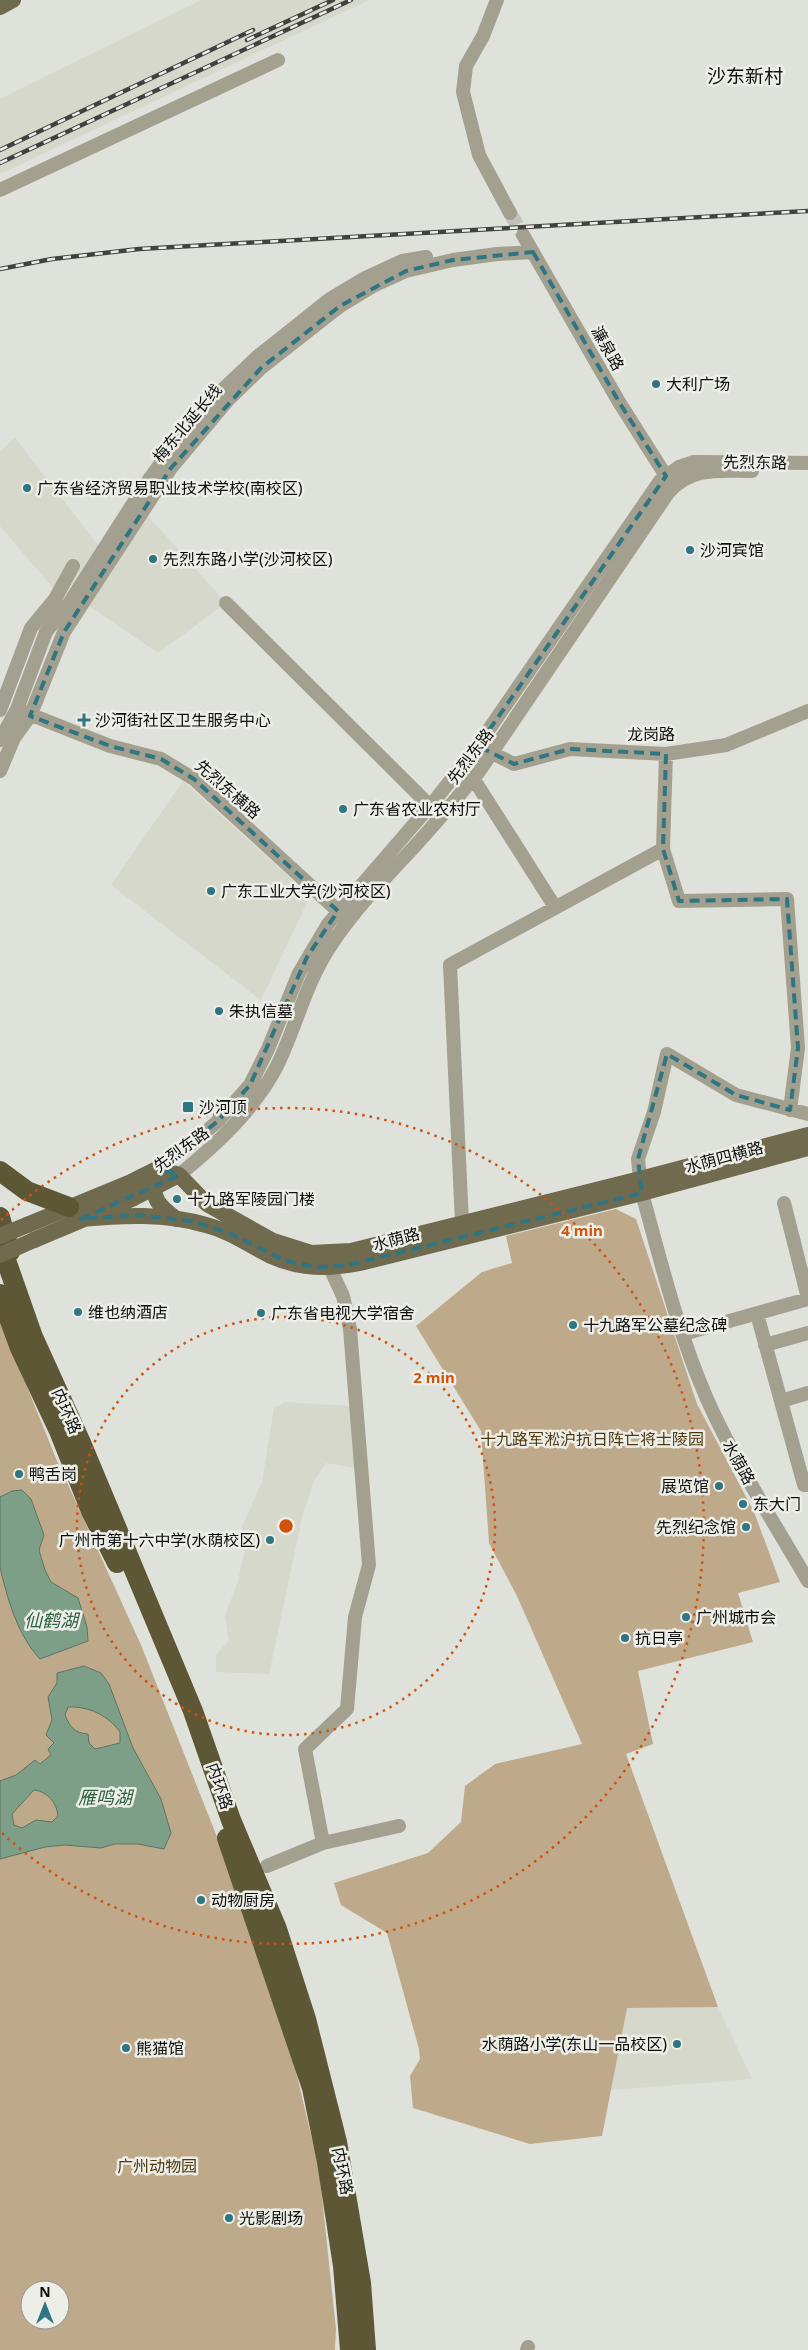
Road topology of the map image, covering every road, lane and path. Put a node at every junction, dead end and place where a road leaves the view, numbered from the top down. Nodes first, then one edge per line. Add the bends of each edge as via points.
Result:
1 (13, 0) edge
2 (497, 0) edge
3 (0, 7) edge
4 (278, 60) dead end
5 (0, 190) edge
6 (510, 213) tunnel mouth
7 (529, 243) joint
8 (404, 266) junction
9 (257, 356) junction
10 (272, 359) junction
11 (808, 463) edge
12 (808, 472) edge
13 (666, 476) junction
14 (106, 555) junction
15 (73, 566) dead end
16 (226, 603) dead end
17 (31, 628) junction
18 (46, 632) junction
19 (17, 708) junction
20 (0, 710) edge
21 (808, 710) edge
22 (30, 716) junction
23 (0, 740) edge
24 (492, 753) junction
25 (666, 754) junction
26 (0, 771) edge
27 (473, 778) junction
28 (440, 795) junction
29 (452, 804) junction
30 (430, 806) junction
31 (663, 849) junction
32 (555, 907) junction
33 (338, 911) junction
34 (790, 1110) junction
35 (808, 1114) edge
36 (808, 1135) edge
37 (808, 1148) edge
38 (159, 1168) junction
39 (0, 1171) edge
40 (179, 1175) junction
41 (641, 1186) junction
42 (153, 1188) junction
43 (784, 1203) dead end
44 (75, 1213) junction
45 (0, 1218) edge
46 (176, 1219) junction
47 (462, 1223) junction
48 (0, 1236) edge
49 (0, 1243) edge
50 (0, 1255) edge
51 (330, 1268) junction
52 (0, 1294) edge
53 (808, 1299) edge
54 (757, 1314) junction
55 (808, 1333) edge
56 (683, 1334) junction
57 (765, 1344) junction
58 (50, 1372) junction
59 (808, 1393) edge
60 (780, 1400) junction
61 (808, 1485) edge
62 (808, 1581) edge
63 (399, 1826) dead end
64 (323, 1843) junction
65 (267, 1866) dead end
66 (346, 2307) junction
67 (344, 2350) edge
68 (350, 2350) edge
69 (366, 2350) edge

1 - 3 main road
2 - 6 street via 483,36 466,66 463,92 479,155
4 - 5 street
7 - 8 street, 梅东北延长线 via 497,254
7 - 13 street, 濂泉路 via 619,402
8 - 9 street, 梅东北延长线 via 365,278 330,299
8 - 10 street, 梅东北延长线 via 340,306
9 - 10 street
9 - 14 street, 梅东北延长线 via 182,434
10 - 14 street, 梅东北延长线 via 228,400 192,441
11 - 13 street, 先烈东路 via 704,461 686,464
12 - 24 street, 先烈东路 via 702,472 678,483 648,522
13 - 28 street, 先烈东路 via 655,487 474,752
14 - 18 street, 梅东北延长线
14 - 22 street, 梅东北延长线 via 64,632
15 - 17 street via 55,598
16 - 30 street
17 - 18 street
17 - 20 street
18 - 19 street, 梅东北延长线
19 - 22 street, 先烈东横路
19 - 23 street, 梅东北延长线
21 - 25 street, 龙岗路 via 726,745
22 - 26 street, 梅东北延长线 via 14,738
22 - 33 street, 先烈东横路 via 110,746 162,759 194,779
24 - 25 street, 龙岗路 via 514,764 570,749
24 - 27 street, 先烈东路
25 - 31 street
27 - 29 street, 先烈东路
27 - 32 street
28 - 29 street
28 - 30 street, 先烈东路
29 - 40 street, 先烈东路 via 367,898 330,946 277,1065 253,1104
30 - 33 street, 先烈东路
31 - 32 street
31 - 34 street via 680,901 787,899 798,1048
32 - 47 street via 450,965
33 - 38 street, 先烈东路 via 307,957 250,1085 218,1121
34 - 35 street
34 - 41 street via 736,1095 667,1054 654,1112 638,1159
36 - 41 main road, 水荫四横路
37 - 41 main road, 水荫四横路
38 - 40 main road, 水荫路
38 - 42 main road
38 - 44 main road, 先烈东路
39 - 44 highway via 32,1194
40 - 42 main road, 先烈东路
40 - 47 main road, 水荫路 via 208,1204 273,1241 311,1253 351,1251
41 - 47 main road, 水荫路
41 - 51 main road, 水荫路 via 360,1263
41 - 56 street, 水荫路
42 - 44 main road, 先烈东路
42 - 46 main road via 158,1205
43 - 53 street
44 - 46 main road, 水荫路
44 - 48 main road, 先烈东路, bridge via 27,1225
44 - 50 main road, 先烈东路, bridge via 34,1240
45 - 58 highway
46 - 51 main road, 水荫路 via 218,1229 286,1261
49 - 58 highway, 内环路 via 26,1318
51 - 64 street via 343,1296 350,1329 369,1565 355,1617 347,1709 306,1749
52 - 66 highway, 内环路 via 20,1348 60,1431 192,1742 266,1947 312,2088 333,2201
53 - 54 street
54 - 56 street
54 - 57 street
55 - 57 street
56 - 62 street, 水荫路 via 726,1438
57 - 60 street
58 - 69 highway, 内环路 via 193,1711 232,1820 277,1929 316,2055 338,2142 361,2283
59 - 60 street
60 - 61 street via 804,1486
63 - 64 street
64 - 65 street
66 - 67 highway
66 - 68 highway, 内环路

